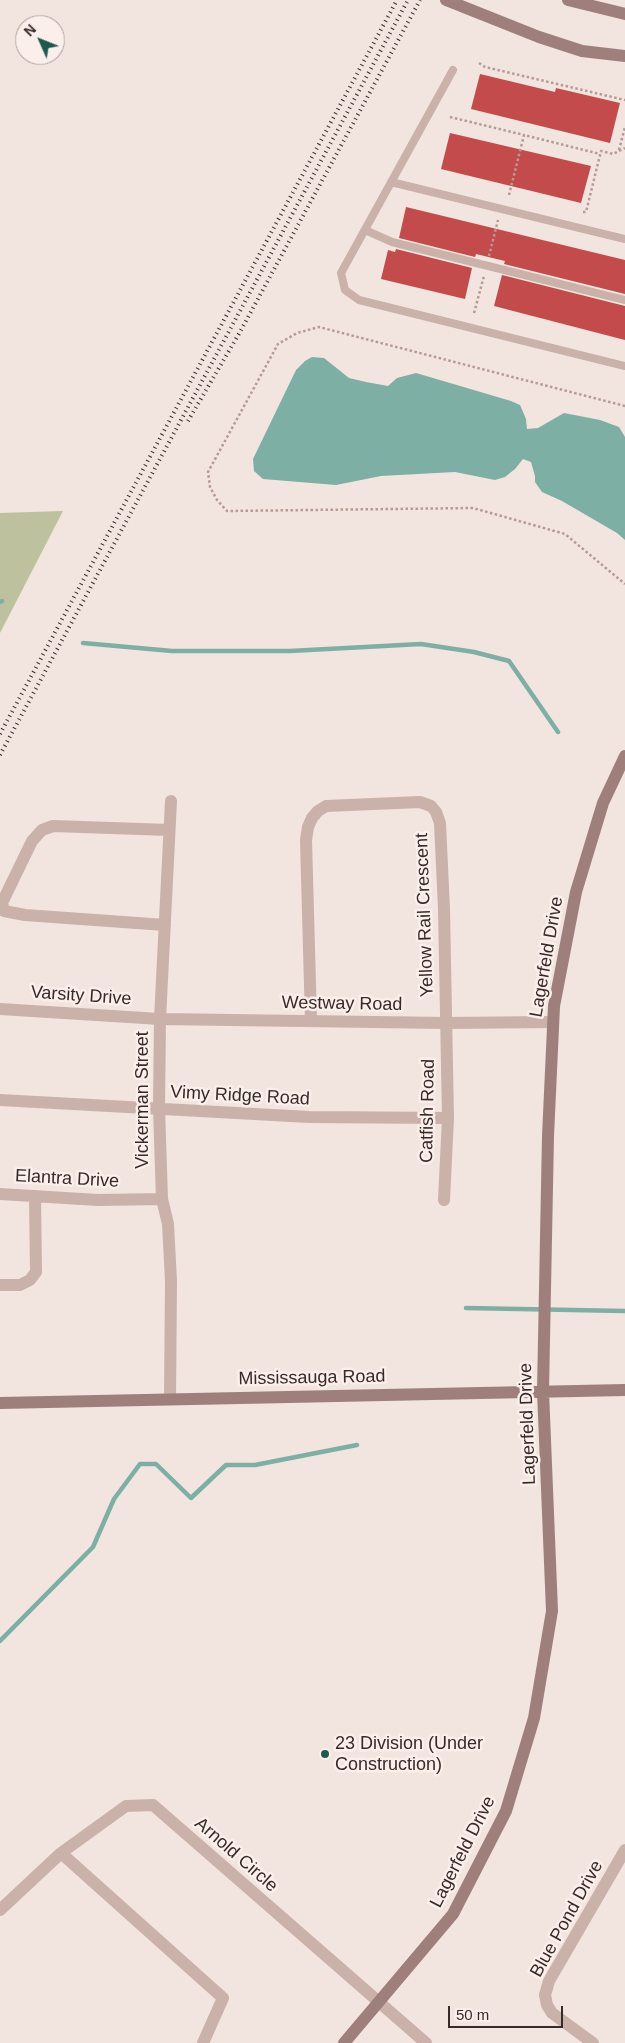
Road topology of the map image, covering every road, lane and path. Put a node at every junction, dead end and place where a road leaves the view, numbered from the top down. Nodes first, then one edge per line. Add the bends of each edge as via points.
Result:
1 (446, 0) edge
2 (568, 0) edge
3 (625, 14) edge
4 (625, 56) edge
5 (479, 63) dead end
6 (453, 70) dead end
7 (625, 100) edge
8 (450, 117) dead end
9 (625, 127) edge
10 (524, 135) junction
11 (625, 148) edge
12 (619, 150) junction
13 (600, 154) junction
14 (391, 182) junction
15 (510, 195) dead end
16 (583, 212) dead end
17 (498, 219) dead end
18 (365, 230) junction
19 (625, 239) edge
20 (488, 258) dead end
21 (484, 274) dead end
22 (625, 300) edge
23 (474, 313) dead end
24 (625, 366) edge
25 (625, 406) edge
26 (625, 584) edge
27 (625, 756) edge
28 (171, 801) dead end
29 (169, 830) junction
30 (165, 925) junction
31 (0, 1009) edge
32 (160, 1019) junction
33 (311, 1021) junction
34 (553, 1022) junction
35 (446, 1023) junction
36 (0, 1100) edge
37 (159, 1108) junction
38 (448, 1118) junction
39 (0, 1194) edge
40 (35, 1196) junction
41 (162, 1199) junction
42 (444, 1200) dead end
43 (0, 1285) edge
44 (625, 1390) edge
45 (543, 1391) junction
46 (170, 1399) junction
47 (0, 1403) edge
48 (625, 1850) edge
49 (61, 1853) junction
50 (0, 1910) edge
51 (377, 2002) junction
52 (203, 2043) edge
53 (344, 2043) edge
54 (426, 2043) edge
55 (594, 2043) edge

1 - 4 street via 582,51
2 - 3 street
5 - 7 path
6 - 14 lane
8 - 10 path
9 - 12 path
10 - 13 path
10 - 15 path
11 - 12 path
12 - 13 path via 612,154 601,151
13 - 16 path via 586,212
14 - 18 lane
14 - 19 lane
17 - 20 path
18 - 22 lane via 392,242
18 - 24 lane via 341,273 345,290 359,300
21 - 23 path
25 - 26 path via 319,327 297,333 278,344 208,472 214,494 227,511 473,508 565,534
27 - 34 street, Lagerfeld Drive via 603,803 576,892
28 - 29 street, Vickerman Street
29 - 30 street, Vickerman Street
29 - 30 street via 53,826 42,830 32,841 2,903 4,911 25,915
30 - 32 street, Vickerman Street
31 - 32 street, Varsity Drive
32 - 33 street, Westway Road
32 - 37 street, Vickerman Street
33 - 35 street, Westway Road
33 - 35 street, Yellow Rail Crescent via 306,840 312,818 326,806 420,802 431,806 440,824
34 - 35 street, Westway Road
34 - 45 street, Lagerfeld Drive
35 - 38 street, Catfish Road
36 - 37 street, Vimy Ridge Road
37 - 38 street, Vimy Ridge Road via 308,1118
37 - 41 street, Vickerman Street
38 - 42 street, Catfish Road
39 - 40 street, Elantra Drive
40 - 41 street, Elantra Drive via 98,1200
40 - 43 street via 36,1272 20,1285
41 - 46 street, Vickerman Street via 168,1224 171,1281
44 - 45 street, Mississauga Road
45 - 46 street, Mississauga Road
45 - 51 street, Lagerfeld Drive via 552,1611 534,1718 506,1812 453,1914
46 - 47 street, Mississauga Road
48 - 55 street, Blue Pond Drive via 549,1981 545,1995 552,2013
49 - 50 street, Arnold Circle
49 - 51 street, Arnold Circle via 126,1806 152,1805
49 - 52 street via 223,1998
51 - 53 street, Lagerfeld Drive
51 - 54 street, Arnold Circle

